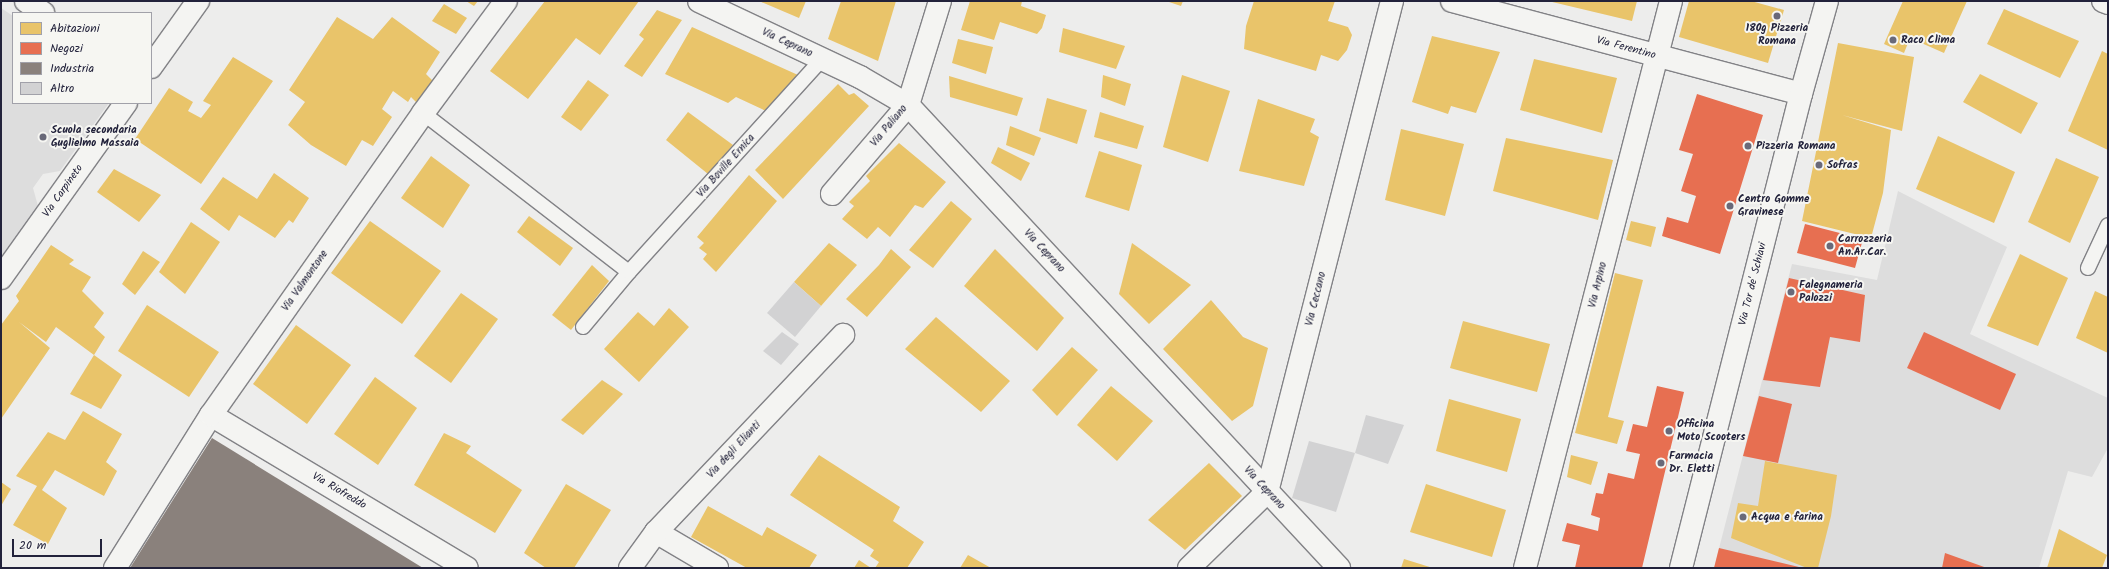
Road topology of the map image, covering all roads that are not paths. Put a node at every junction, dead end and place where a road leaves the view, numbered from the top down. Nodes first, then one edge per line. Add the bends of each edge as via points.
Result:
1 (26, 1) edge
2 (198, 1) edge
3 (506, 1) edge
4 (699, 1) edge
5 (940, 1) edge
6 (1392, 1) edge
7 (1452, 1) edge
8 (1671, 1) edge
9 (1827, 1) edge
10 (2102, 1) edge
11 (2108, 3) edge
12 (42, 12) edge
13 (1657, 56) junction
14 (822, 59) junction
15 (152, 66) edge
16 (1801, 94) junction
17 (125, 104) edge
18 (908, 105) junction
19 (423, 113) junction
20 (832, 194) dead end
21 (2108, 224) edge
22 (2088, 268) dead end
23 (629, 272) junction
24 (1, 278) edge
25 (583, 327) dead end
26 (843, 335) dead end
27 (211, 415) junction
28 (1267, 492) junction
29 (656, 532) junction
30 (115, 568) edge
31 (467, 568) edge
32 (630, 568) edge
33 (717, 568) edge
34 (1189, 568) edge
35 (1339, 568) edge
36 (1525, 568) edge
37 (1681, 568) edge

1 - 12 street
2 - 15 street
3 - 19 street, Via Valmontone
4 - 14 street, Via Ceprano
5 - 18 street, Via Paliano
6 - 28 street, Via Ceccano
7 - 13 street, Via Ferentino
8 - 13 street, Via Arpino
9 - 16 street, Via Tor de' Schiavi
10 - 11 street
13 - 16 street, Via Ferentino
13 - 36 street, Via Arpino
14 - 18 street, Via Ceprano via 860,77
14 - 23 lane, Via Boville Ernica
16 - 37 street, Via Tor de' Schiavi
17 - 24 street, Via Carpineto
18 - 20 street, Via Paliano
18 - 28 street, Via Ceprano
19 - 23 lane
19 - 27 street, Via Valmontone
21 - 22 lane
23 - 25 lane, Via Boville Ernica
26 - 29 street, Via degli Elianti
27 - 30 street, Via Valmontone
27 - 31 street, Via Riofreddo
28 - 34 street
28 - 35 street, Via Ceprano
29 - 32 street, Via degli Elianti
29 - 33 street

